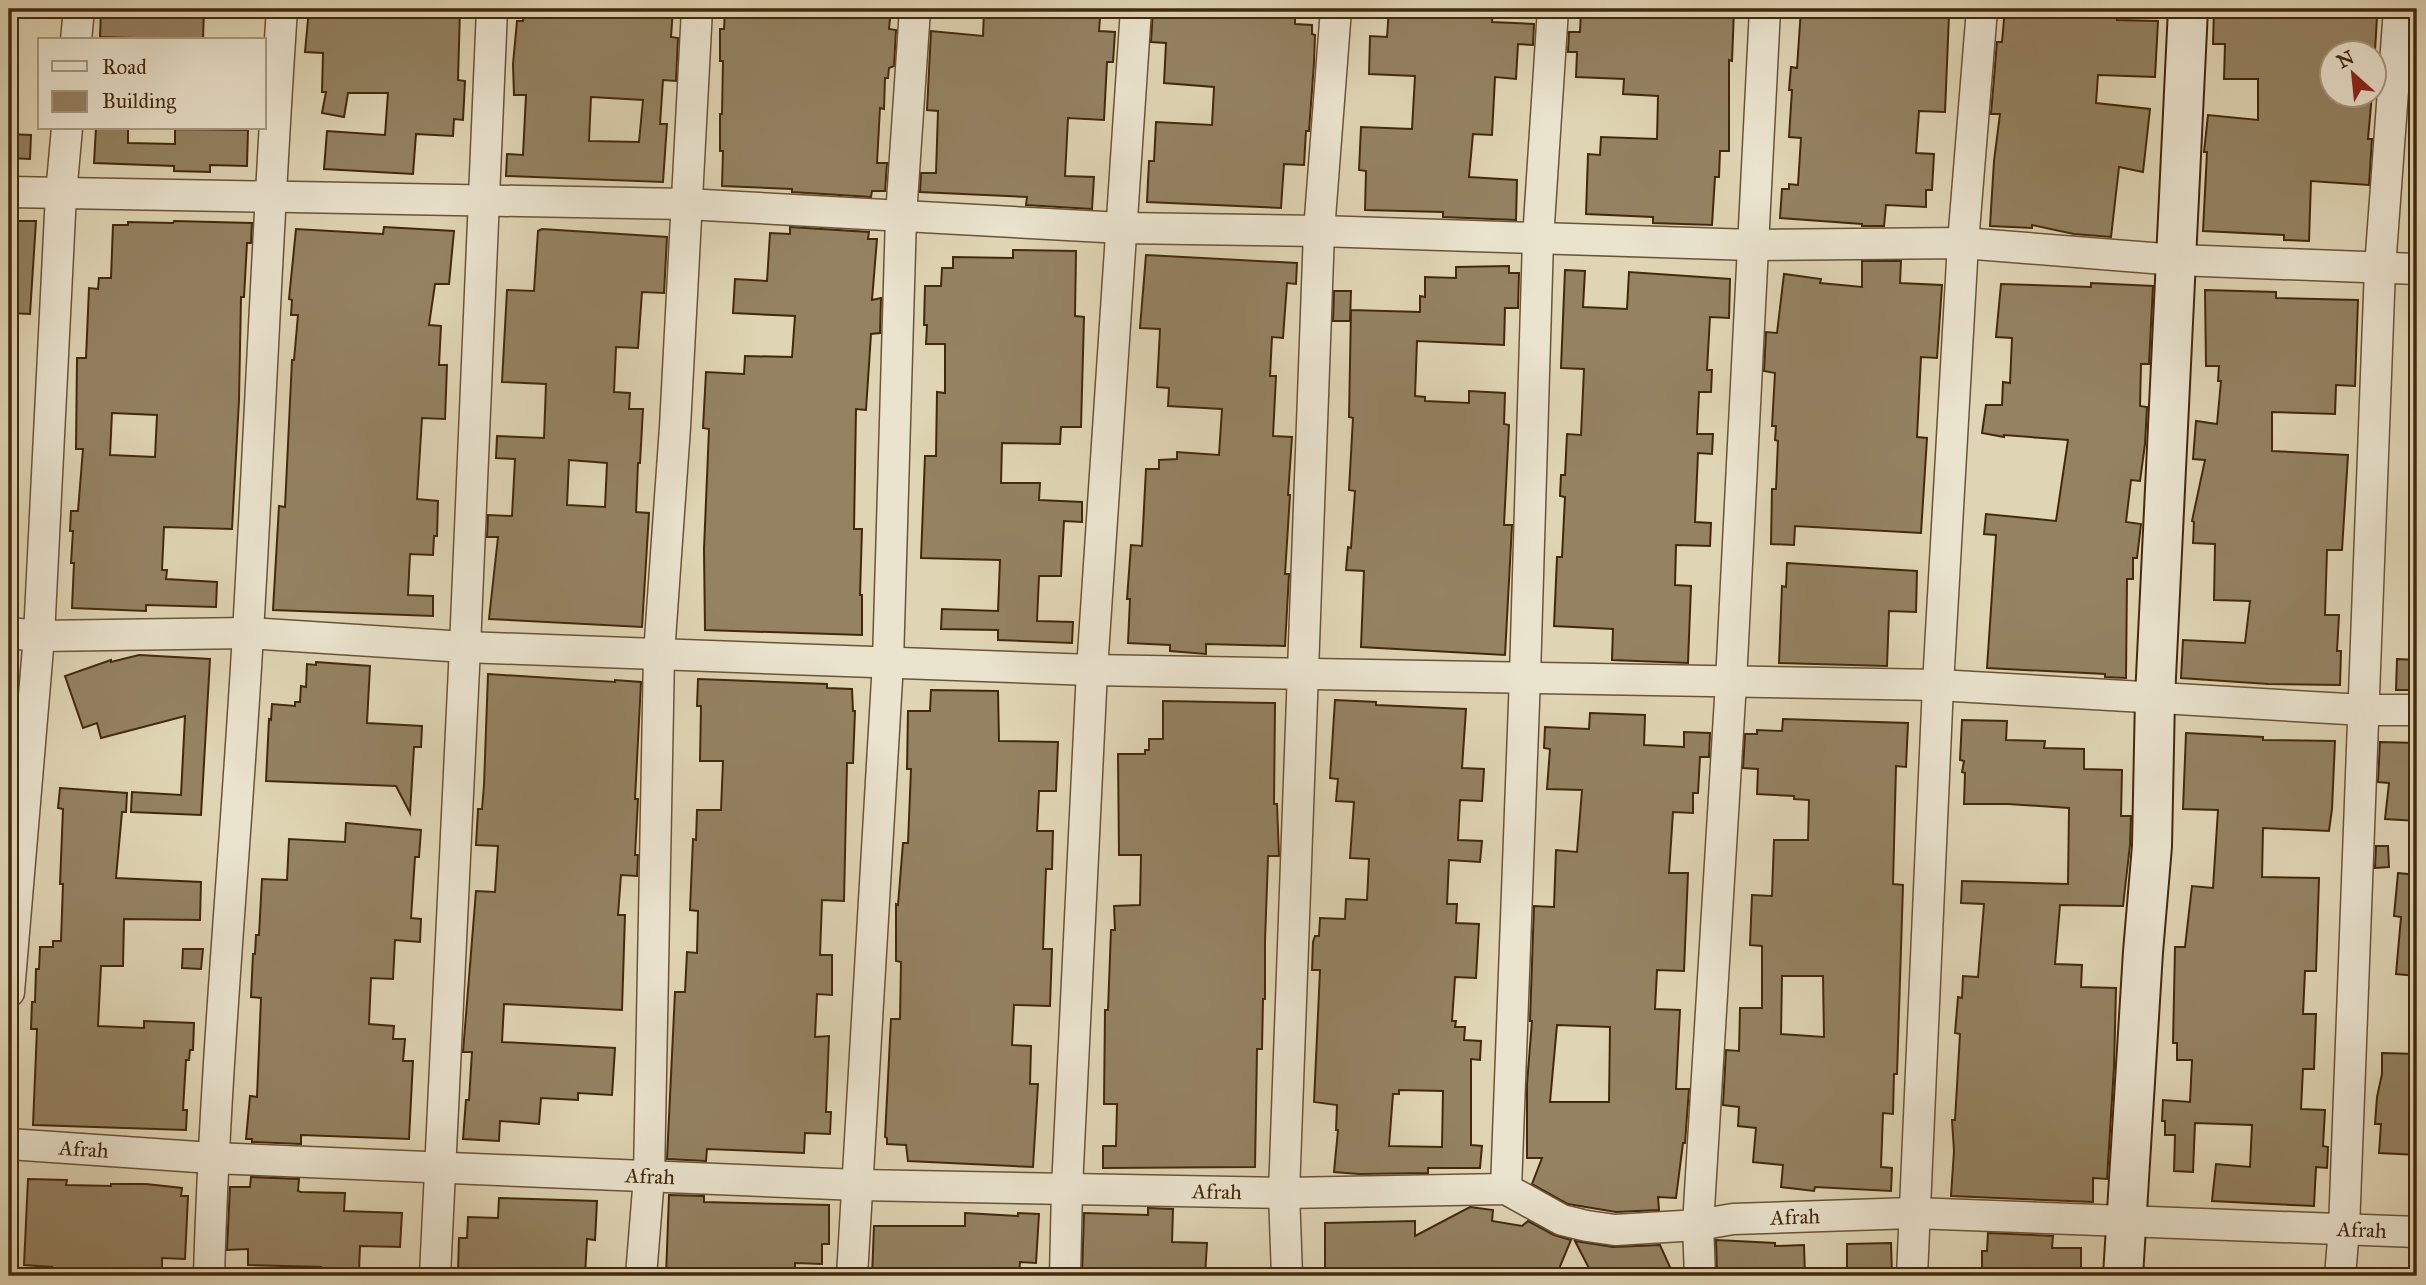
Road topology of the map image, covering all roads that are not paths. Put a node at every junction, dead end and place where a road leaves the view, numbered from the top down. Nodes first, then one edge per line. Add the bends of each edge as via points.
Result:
1 (79, 9) edge
2 (282, 9) edge
3 (492, 9) edge
4 (697, 9) edge
5 (915, 9) edge
6 (1136, 9) edge
7 (1336, 9) edge
8 (1553, 9) edge
9 (1765, 9) edge
10 (1982, 9) edge
11 (2188, 9) edge
12 (2399, 9) edge
13 (76, 38) edge
14 (67, 130) edge
15 (9, 192) edge
16 (61, 194) junction
17 (269, 197) junction
18 (485, 201) junction
19 (685, 204) junction
20 (901, 216) junction
21 (1122, 228) junction
22 (1319, 231) junction
23 (1538, 239) junction
24 (1963, 243) junction
25 (1752, 245) junction
26 (2177, 260) junction
27 (2380, 268) junction
28 (2417, 270) edge
29 (9, 633) edge
30 (248, 633) junction
31 (38, 636) junction
32 (465, 647) junction
33 (659, 654) junction
34 (888, 662) junction
35 (1092, 670) junction
36 (1303, 674) junction
37 (1525, 676) junction
38 (1731, 682) junction
39 (1938, 685) junction
40 (2155, 698) junction
41 (2364, 710) junction
42 (2417, 710) edge
43 (9, 992) edge
44 (9, 1144) edge
45 (212, 1158) junction
46 (440, 1168) junction
47 (649, 1177) junction
48 (858, 1185) junction
49 (1067, 1188) junction
50 (1506, 1189) junction
51 (1284, 1194) junction
52 (1913, 1213) junction
53 (2124, 1220) junction
54 (1698, 1225) junction
55 (2344, 1229) junction
56 (2417, 1232) edge
57 (208, 1276) edge
58 (435, 1276) edge
59 (640, 1276) edge
60 (852, 1276) edge
61 (1065, 1276) edge
62 (1287, 1276) edge
63 (1700, 1276) edge
64 (1912, 1276) edge
65 (2123, 1276) edge
66 (2340, 1276) edge

1 - 13 street
2 - 17 street
3 - 18 street
4 - 19 street
5 - 20 street
6 - 21 street
7 - 22 street
8 - 23 street
9 - 25 street
10 - 24 street
11 - 26 main road
12 - 27 street
14 - 16 street
15 - 16 street
16 - 17 street
16 - 31 street
17 - 18 street
17 - 30 street
18 - 19 street
18 - 32 street
19 - 20 street
19 - 33 street
20 - 21 street
20 - 34 street
21 - 22 street
21 - 35 street
22 - 23 street
22 - 36 street
23 - 25 street
23 - 37 street
24 - 25 street
24 - 26 street
24 - 39 street
25 - 38 street
26 - 27 street
26 - 40 main road
27 - 28 street
27 - 41 street
29 - 31 street
30 - 31 street
30 - 32 street
30 - 45 street
31 - 43 street
32 - 33 street
32 - 46 street
33 - 34 street
33 - 47 street
34 - 35 street
34 - 48 street
35 - 36 street
35 - 49 street
36 - 37 street
36 - 51 street
37 - 38 street
37 - 50 street
38 - 39 street
38 - 54 street
39 - 40 street
39 - 52 street
40 - 41 street
40 - 53 main road via 2152,846
41 - 42 street
41 - 55 street
44 - 45 street, Afrah
45 - 46 street, Afrah
45 - 57 street
46 - 47 street, Afrah
46 - 58 street
47 - 48 street, Afrah
47 - 59 street
48 - 49 street, Afrah
48 - 60 street
49 - 51 street, Afrah
49 - 61 street
50 - 51 street, Afrah
50 - 54 street, Afrah via 1562,1220 1587,1227 1615,1230
51 - 62 street
52 - 53 street, Afrah
52 - 54 street, Afrah via 1733,1219
52 - 64 street
53 - 55 street, Afrah
53 - 65 main road
54 - 63 street
55 - 56 street, Afrah
55 - 66 street

